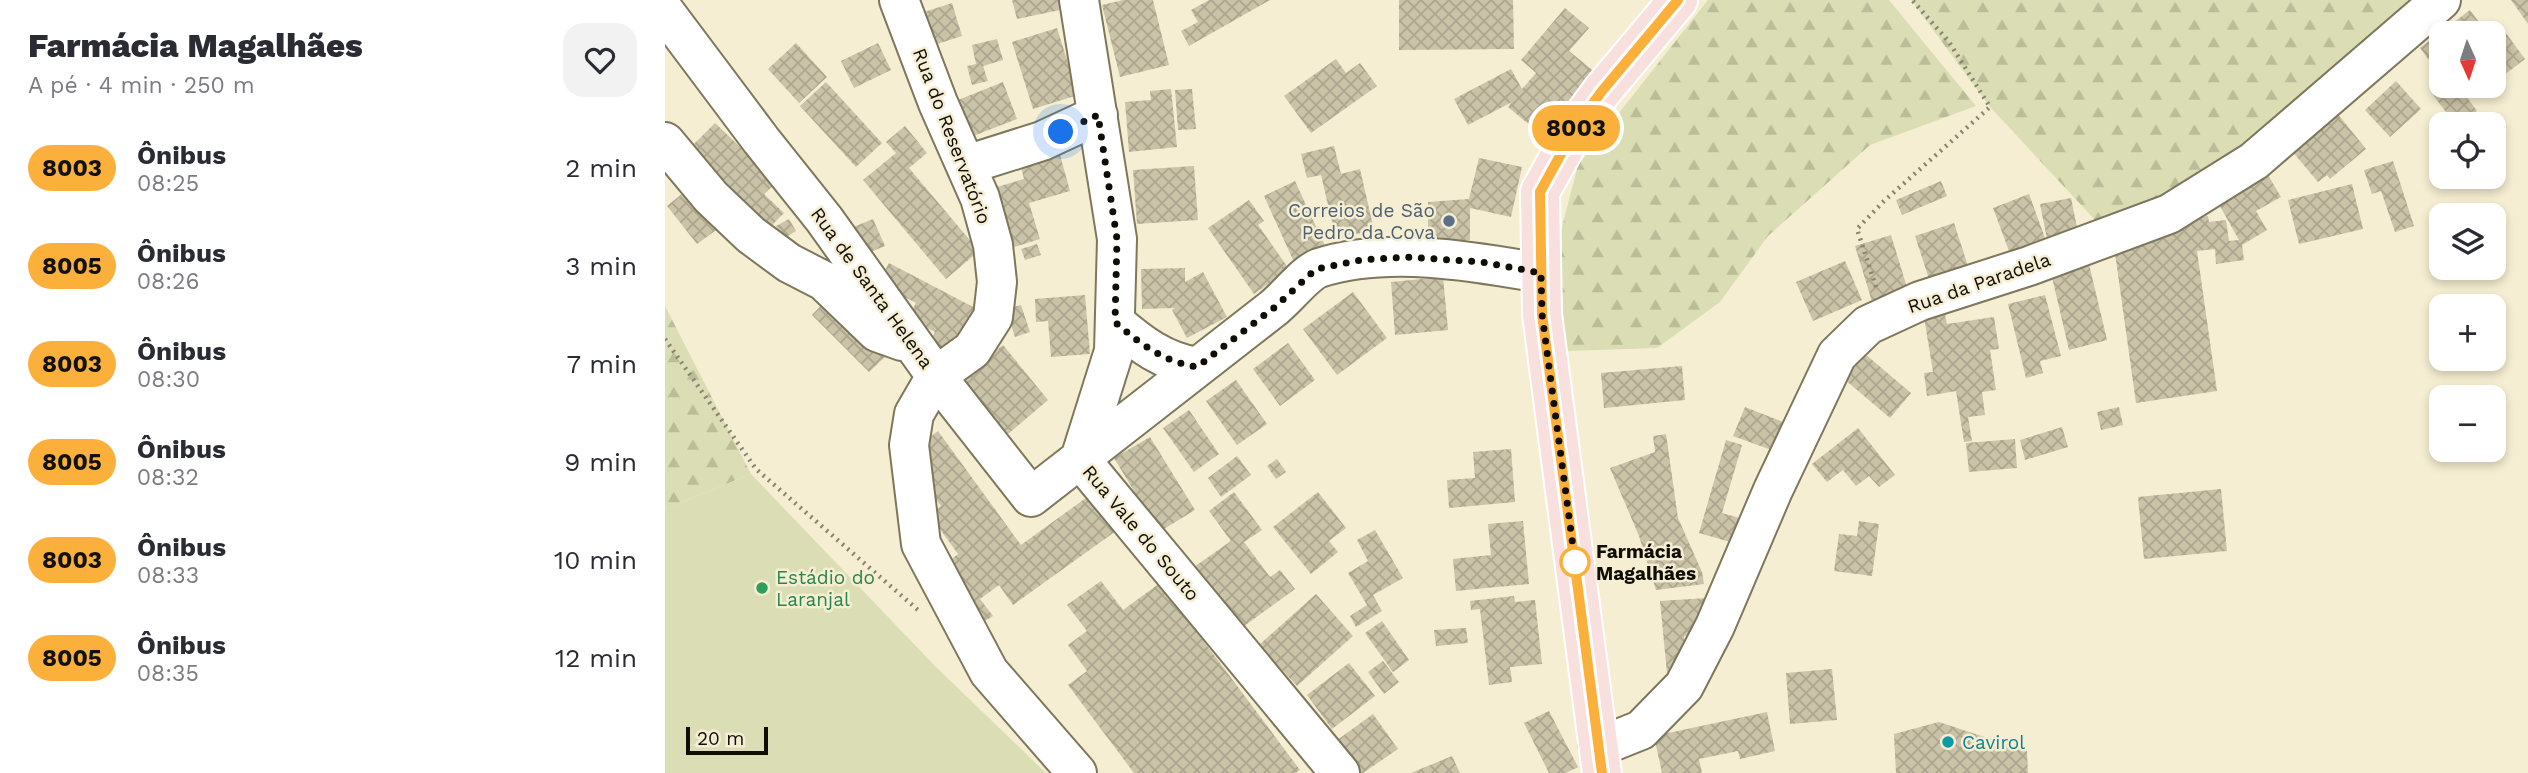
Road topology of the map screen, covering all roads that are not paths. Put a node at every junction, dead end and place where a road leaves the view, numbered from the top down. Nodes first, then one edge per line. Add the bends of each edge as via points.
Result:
1 (899, 0) edge
2 (1079, 0) edge
3 (2441, 0) edge
4 (1673, 1) edge
5 (665, 12) edge
6 (1098, 115) junction
7 (665, 142) edge
8 (966, 165) junction
9 (1541, 273) junction
10 (1115, 322) junction
11 (913, 346) junction
12 (1197, 367) junction
13 (936, 376) junction
14 (1080, 459) junction
15 (1600, 758) edge
16 (1077, 773) edge
17 (1340, 773) edge

1 - 8 street, Rua do Reservatório
2 - 6 street, Rua Vale do Souto
3 - 15 street, Rua da Paradela via 2254,161 2169,214 1920,301 1868,325 1836,355 1684,686 1641,730 1611,742
4 - 9 main road via 1577,125 1540,192
5 - 11 street, Rua de Santa Helena via 824,219
6 - 8 street via 1042,141
6 - 10 street, Rua Vale do Souto via 1117,239
7 - 11 street via 711,197 751,235 824,281 877,332
8 - 13 street, Rua do Reservatório via 993,245 997,282 993,317 972,351
9 - 12 street via 1482,262 1406,257 1316,269
9 - 15 main road via 1542,314
10 - 12 street via 1146,348 1178,364
10 - 14 street, Rua Vale do Souto via 1114,351
11 - 13 street, Rua de Santa Helena
12 - 14 street
13 - 14 street via 1031,497
13 - 16 street, Rua de Santa Helena via 914,414 909,445 921,544 989,672
14 - 17 street, Rua Vale do Souto

